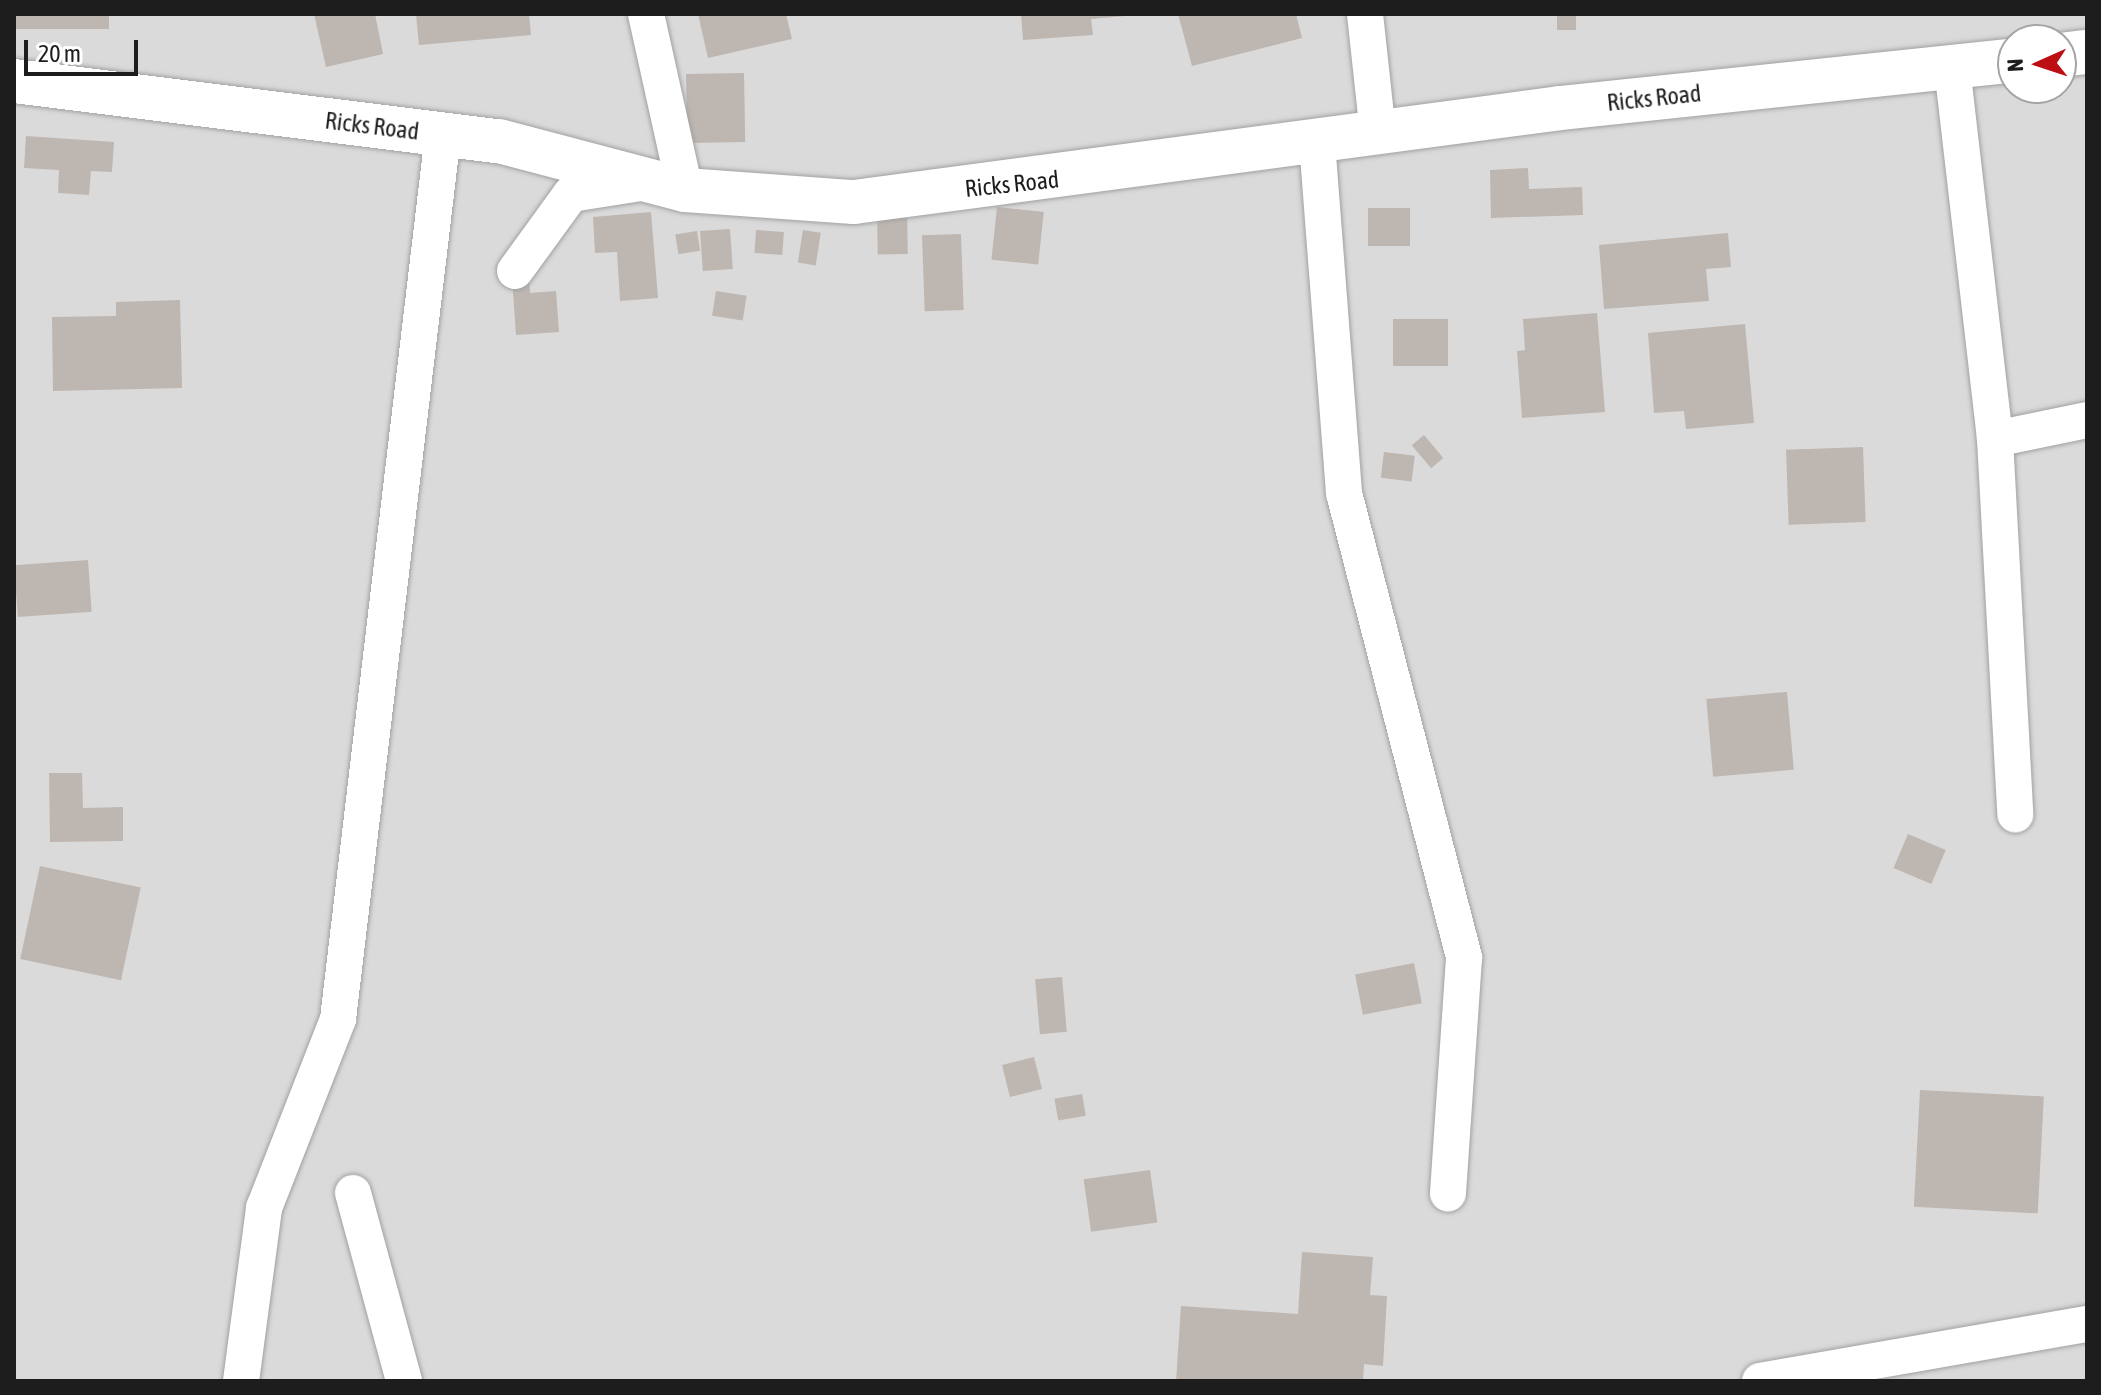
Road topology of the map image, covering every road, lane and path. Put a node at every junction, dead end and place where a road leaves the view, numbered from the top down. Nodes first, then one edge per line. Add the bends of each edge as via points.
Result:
1 (646, 14) edge
2 (1365, 14) edge
3 (1997, 62) edge
4 (1952, 67) junction
5 (14, 81) edge
6 (443, 134) junction
7 (1378, 134) junction
8 (1317, 142) junction
9 (668, 186) junction
10 (515, 271) dead end
11 (2087, 420) edge
12 (1995, 439) junction
13 (2015, 814) dead end
14 (353, 1193) dead end
15 (1448, 1193) dead end
16 (2087, 1324) edge
17 (241, 1381) edge
18 (404, 1381) edge
19 (1760, 1381) edge

1 - 9 street
2 - 7 street
3 - 4 street, Ricks Road
4 - 7 street, Ricks Road
4 - 12 street
5 - 6 street, Ricks Road
6 - 9 street, Ricks Road
6 - 17 street via 338,1019 264,1208
7 - 8 street, Ricks Road
8 - 9 street, Ricks Road via 854,202
8 - 15 street via 1344,493 1464,958
9 - 10 street via 571,194
11 - 12 street
12 - 13 street
14 - 18 street
16 - 19 street

